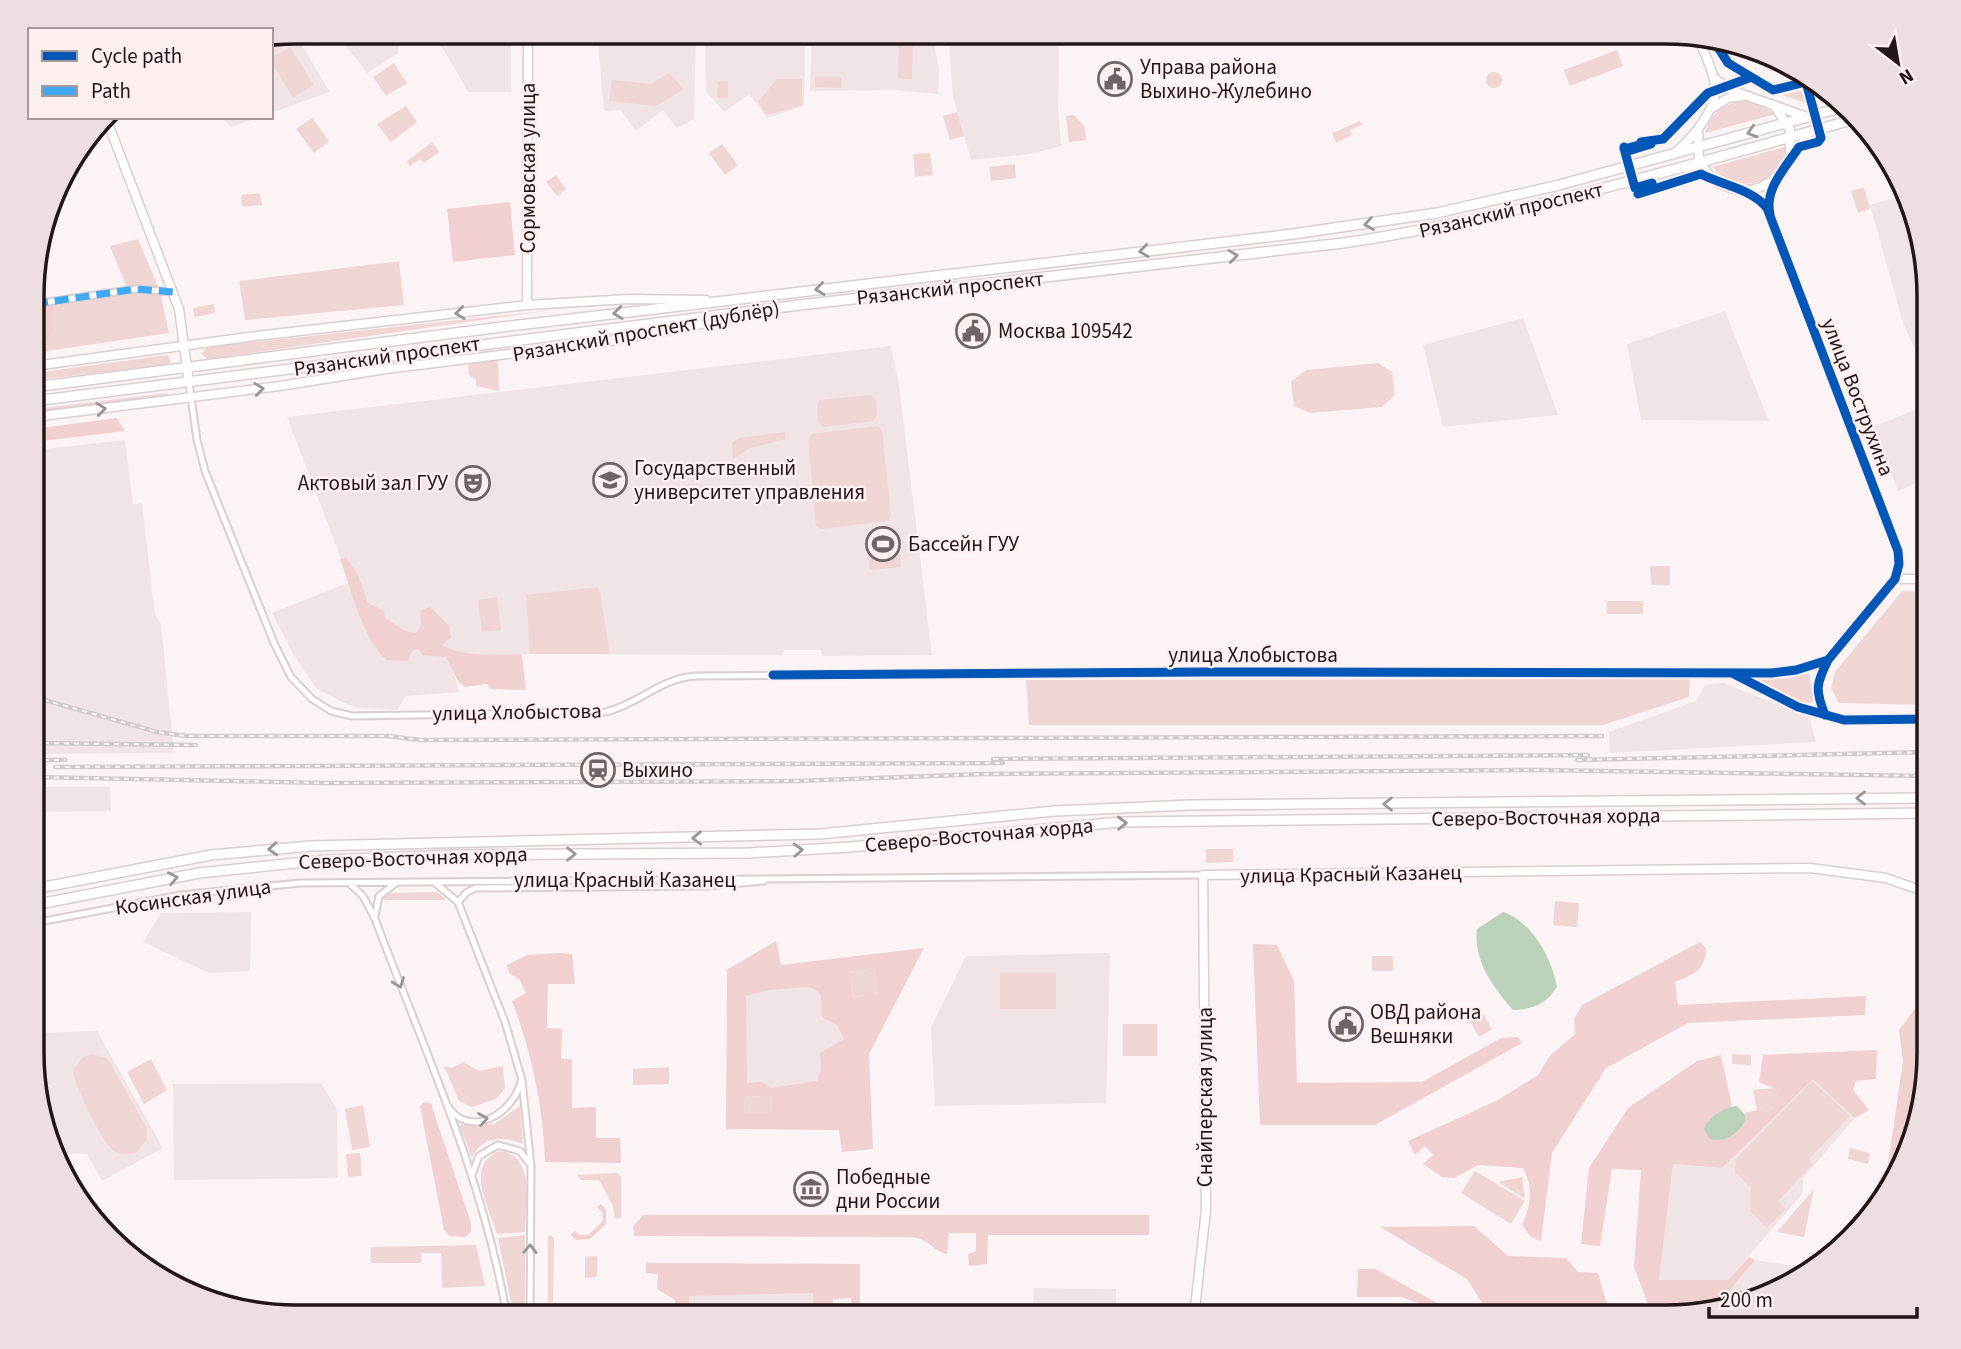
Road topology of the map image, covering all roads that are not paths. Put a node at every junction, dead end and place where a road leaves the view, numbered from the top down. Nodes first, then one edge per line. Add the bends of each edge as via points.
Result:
1 (528, 44) edge
2 (1702, 47) edge
3 (1714, 78) junction
4 (1746, 96) junction
5 (1769, 102) junction
6 (1835, 110) edge
7 (1707, 113) junction
8 (1807, 117) junction
9 (1846, 121) edge
10 (1787, 122) junction
11 (1700, 124) junction
12 (109, 127) edge
13 (1810, 132) junction
14 (1791, 136) junction
15 (1697, 148) junction
16 (1674, 153) junction
17 (1699, 161) junction
18 (1677, 167) junction
19 (1785, 169) junction
20 (1717, 182) junction
21 (1742, 190) junction
22 (1770, 214) junction
23 (173, 292) junction
24 (735, 300) junction
25 (44, 303) edge
26 (800, 304) junction
27 (527, 305) junction
28 (186, 345) junction
29 (44, 365) edge
30 (188, 369) junction
31 (190, 383) junction
32 (44, 386) edge
33 (191, 398) junction
34 (44, 400) edge
35 (44, 416) edge
36 (1895, 579) junction
37 (1917, 579) edge
38 (1828, 660) junction
39 (1732, 673) junction
40 (1825, 715) junction
41 (1917, 719) edge
42 (1917, 798) edge
43 (1917, 813) edge
44 (1203, 875) junction
45 (770, 879) junction
46 (433, 881) junction
47 (349, 883) junction
48 (396, 883) junction
49 (44, 887) edge
50 (1917, 889) edge
51 (458, 902) junction
52 (44, 903) edge
53 (375, 919) junction
54 (44, 921) edge
55 (522, 1080) junction
56 (439, 1090) junction
57 (531, 1166) junction
58 (473, 1182) junction
59 (505, 1305) edge
60 (530, 1305) edge
61 (1195, 1305) edge

1 - 27 street, Сормовская улица
2 - 3 street
3 - 4 street
3 - 7 street via 1714,97
4 - 5 street
4 - 7 street via 1722,101
5 - 8 street
5 - 10 street
6 - 8 main road, Рязанский проспект
7 - 11 street
8 - 10 main road, Рязанский проспект
9 - 13 main road, Рязанский проспект
10 - 14 street
10 -> 15 main road, Рязанский проспект
11 - 15 street
11 - 16 street
12 - 23 street
13 - 14 main road, Рязанский проспект
13 - 19 street
14 - 17 main road, Рязанский проспект
14 - 19 street
15 - 16 main road, Рязанский проспект
15 - 17 street
16 -> 24 main road, Рязанский проспект via 1496,201 1424,215
17 - 18 main road, Рязанский проспект
17 - 20 street
18 - 20 street
26 -> 18 main road, Рязанский проспект via 1415,233 1511,213
19 - 21 street via 1763,187
19 - 22 street via 1769,196
20 - 21 street
21 - 22 street, улица Вострухина
22 - 36 street, улица Вострухина via 1898,551
23 - 25 street via 136,289
23 - 28 street
24 - 27 street, Рязанский проспект (дублёр) via 630,299
24 -> 30 main road, Рязанский проспект
26 - 31 main road, Рязанский проспект
33 -> 26 street, Рязанский проспект (дублёр) via 606,342
27 -> 28 street, Рязанский проспект (дублёр)
28 - 29 street, Рязанский проспект (дублёр)
28 - 30 street
30 - 31 street
30 - 32 main road, Рязанский проспект
31 - 33 street, улица Хлобыстова
31 - 34 main road, Рязанский проспект
35 -> 33 street, Рязанский проспект (дублёр)
33 - 39 street, улица Хлобыстова via 205,471 279,655 291,677 312,699 331,711 352,716 606,712 677,677 697,676
36 - 37 street
36 - 38 street
38 - 39 street, улица Хлобыстова via 1796,670
38 - 40 street via 1816,687
39 - 40 street, улица Хлобыстова via 1798,707
40 - 41 street via 1844,720
42 -> 49 main road, Северо-Восточная хорда via 1179,806 1055,811 784,836 312,846 211,855
52 -> 43 main road, Северо-Восточная хорда via 199,873 325,860 748,853 1121,822
44 - 45 street, улица Красный Казанец
44 - 50 street, улица Красный Казанец via 1810,868 1886,878
44 - 61 street, Снайперская улица via 1206,1210
45 - 46 street, улица Красный Казанец
45 - 51 street, улица Красный Казанец via 708,886 476,888
46 - 48 street, улица Красный Казанец
46 - 51 street
47 - 48 street, Косинская улица
47 - 53 street via 363,896
47 - 54 street, Косинская улица via 207,891
48 - 53 street via 379,896
51 - 55 street via 505,1022
53 -> 56 street
56 -> 55 street via 456,1116 476,1122 506,1110 518,1095
55 - 57 street
56 - 58 street
57 - 58 street via 520,1151 498,1145 474,1163
60 -> 57 street
58 - 59 street

